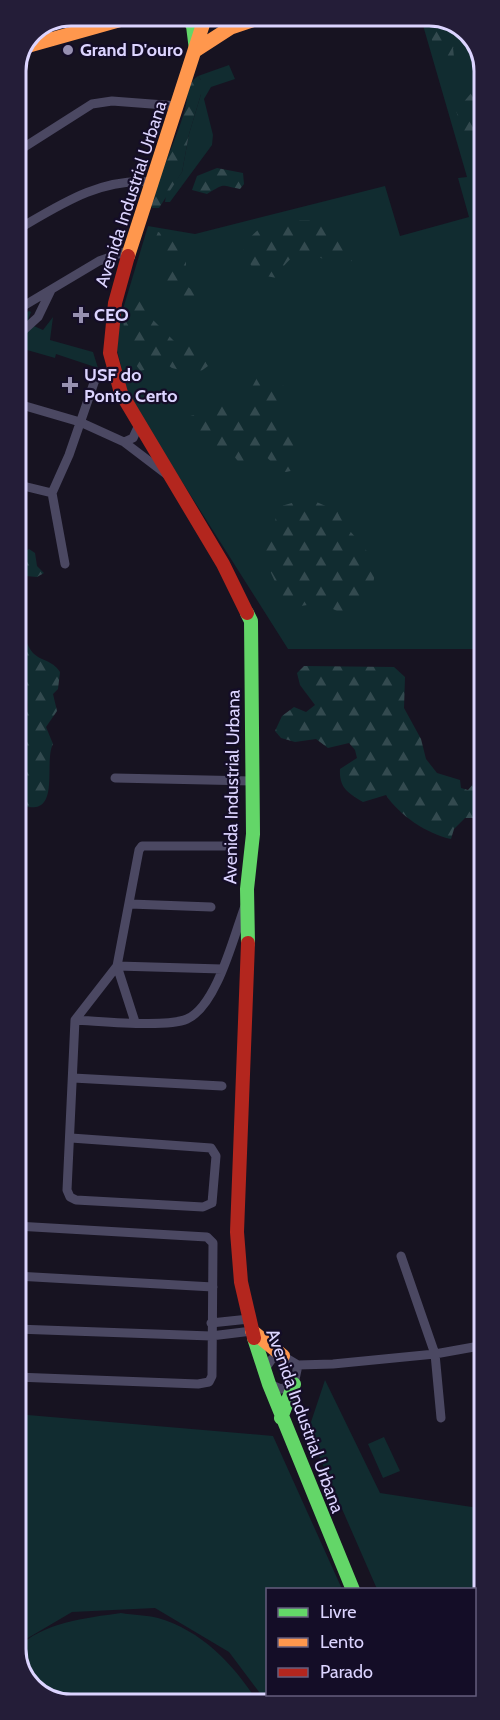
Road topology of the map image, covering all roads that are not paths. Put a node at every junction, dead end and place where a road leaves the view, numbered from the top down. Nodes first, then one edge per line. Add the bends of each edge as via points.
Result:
1 (99, 26) edge
2 (193, 26) edge
3 (203, 26) edge
4 (231, 26) edge
5 (34, 44) edge
6 (196, 50) junction
7 (178, 106) junction
8 (26, 146) edge
9 (152, 182) junction
10 (26, 225) edge
11 (130, 249) junction
12 (51, 290) junction
13 (26, 305) edge
14 (26, 328) edge
15 (113, 370) junction
16 (26, 406) edge
17 (80, 422) junction
18 (139, 425) junction
19 (124, 442) junction
20 (172, 478) junction
21 (26, 487) edge
22 (52, 493) junction
23 (65, 564) dead end
24 (115, 778) dead end
25 (252, 781) junction
26 (225, 846) dead end
27 (248, 900) junction
28 (130, 904) junction
29 (211, 907) dead end
30 (248, 934) junction
31 (233, 938) junction
32 (117, 966) junction
33 (222, 969) junction
34 (75, 1020) junction
35 (135, 1022) junction
36 (73, 1078) junction
37 (222, 1086) dead end
38 (71, 1138) junction
39 (26, 1227) edge
40 (401, 1256) dead end
41 (26, 1277) edge
42 (213, 1287) junction
43 (211, 1323) junction
44 (251, 1325) junction
45 (26, 1329) edge
46 (211, 1336) junction
47 (474, 1347) edge
48 (435, 1354) junction
49 (283, 1356) junction
50 (298, 1365) junction
51 (265, 1369) junction
52 (26, 1377) edge
53 (269, 1384) junction
54 (294, 1384) junction
55 (281, 1418) junction
56 (441, 1418) dead end
57 (352, 1588) edge

1 - 5 street
2 - 6 street
3 - 6 street, Avenida Industrial Urbana
4 - 6 street
6 - 7 street, Avenida Industrial Urbana
7 - 8 street via 112,101 92,104
7 - 9 street, Avenida Industrial Urbana
9 - 10 street via 95,188
9 - 11 street, Avenida Industrial Urbana
11 - 12 street via 99,261
11 - 15 street, Avenida Industrial Urbana via 115,303
12 - 13 street
12 - 14 street via 38,317
15 - 17 street via 97,374
15 - 18 street, Avenida Industrial Urbana
16 - 17 street
17 - 19 street
17 - 22 street
18 - 19 street via 133,438
18 - 20 street, Avenida Industrial Urbana
19 - 20 street
20 - 25 street, Avenida Industrial Urbana via 223,564 251,621
21 - 22 street
22 - 23 street
24 - 25 street
25 - 27 street, Avenida Industrial Urbana
26 - 28 street via 142,846
27 - 30 street, Avenida Industrial Urbana
27 - 31 street
28 - 29 street
28 - 32 street
30 - 31 street via 240,933
30 - 44 street, Avenida Industrial Urbana via 237,1232 241,1282
31 - 33 street
32 - 33 street
32 - 34 street
32 - 35 street
33 - 35 street via 209,996 192,1016 173,1023
34 - 35 street
34 - 36 street
36 - 37 street
36 - 38 street
38 - 38 street via 67,1190 76,1200 203,1208 212,1203 216,1156 211,1148
39 - 42 street via 207,1237 213,1243
40 - 48 street
41 - 42 street
42 - 43 street
43 - 44 street
43 - 46 street
44 - 46 street
44 - 49 street
44 - 51 street, Avenida Industrial Urbana
45 - 46 street
46 - 52 street via 212,1376 205,1383
47 - 48 street
48 - 50 street
48 - 56 street
49 - 50 street
49 - 51 street via 272,1359
50 - 54 street
51 - 53 street, Avenida Industrial Urbana
53 - 54 street via 281,1389
53 - 55 street, Avenida Industrial Urbana
54 - 55 street
55 - 57 street, Avenida Industrial Urbana

